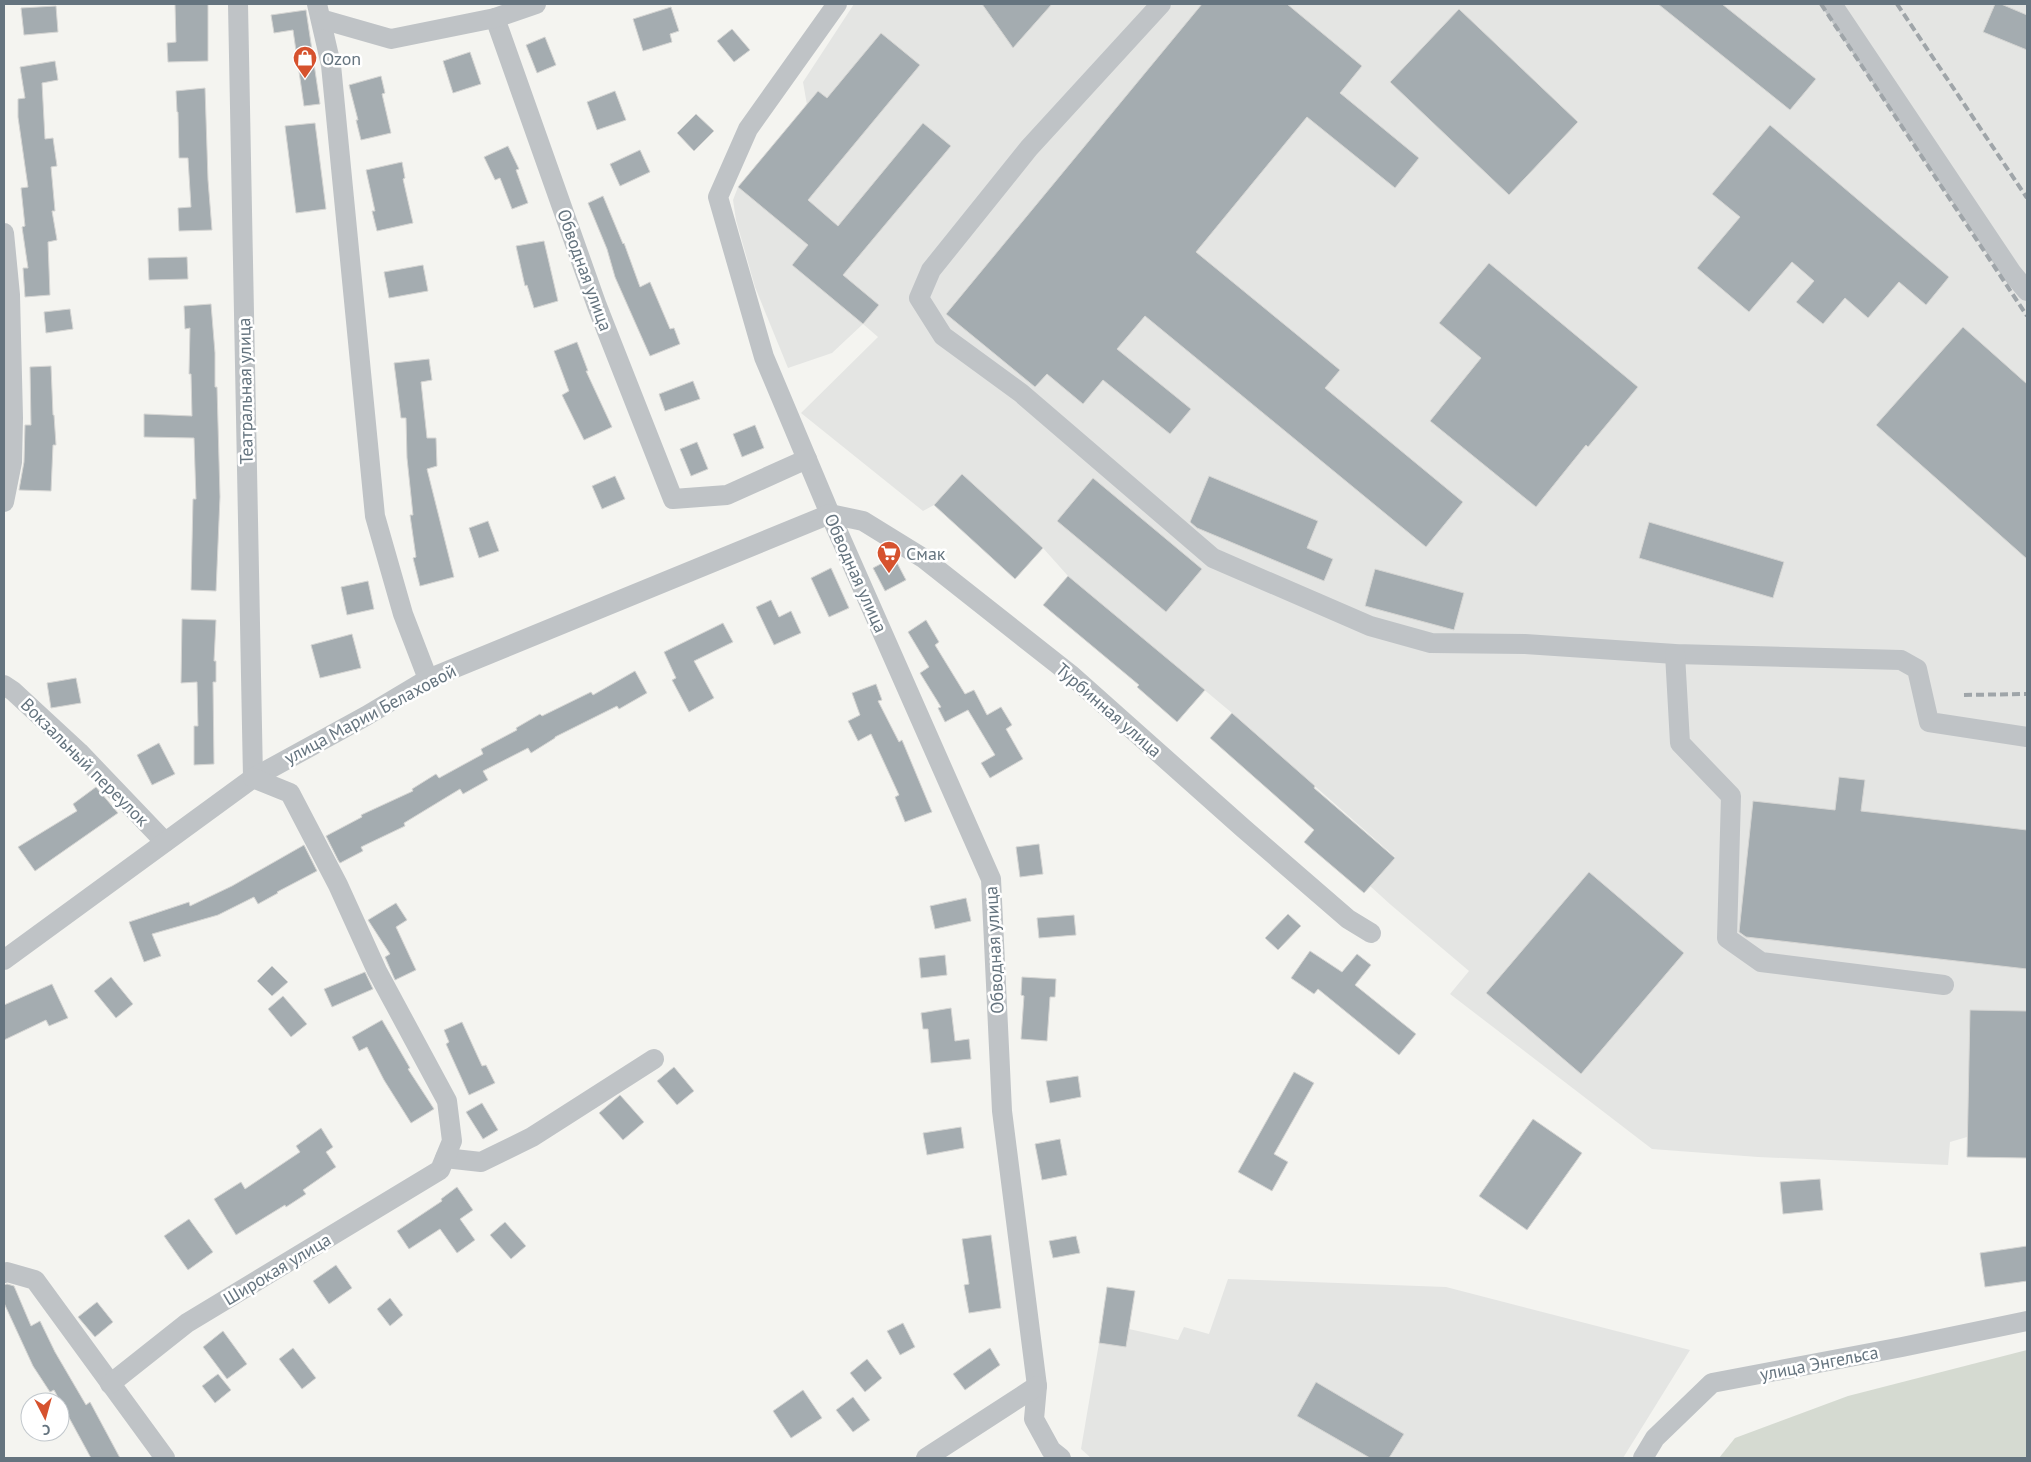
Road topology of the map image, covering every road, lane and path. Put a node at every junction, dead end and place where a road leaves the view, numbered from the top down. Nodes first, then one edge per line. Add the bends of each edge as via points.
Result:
1 (238, 4) edge
2 (536, 4) edge
3 (837, 4) edge
4 (1161, 4) edge
5 (1832, 4) edge
6 (319, 11) edge
7 (495, 18) junction
8 (4, 233) edge
9 (2027, 291) edge
10 (807, 459) junction
11 (4, 502) edge
12 (830, 514) junction
13 (1675, 654) junction
14 (428, 679) junction
15 (4, 684) edge
16 (2027, 737) edge
17 (253, 778) junction
18 (165, 842) junction
19 (1371, 933) dead end
20 (4, 960) edge
21 (1944, 985) dead end
22 (654, 1059) dead end
23 (445, 1158) junction
24 (4, 1273) edge
25 (2027, 1321) edge
26 (110, 1384) junction
27 (1037, 1386) junction
28 (164, 1458) edge
29 (926, 1458) edge
30 (1061, 1458) edge
31 (1643, 1458) edge

1 - 17 street, Театральная улица
2 - 7 street
3 - 10 street, Обводная улица via 748,129 718,197 764,357
4 - 13 street via 1029,148 931,270 920,298 943,336 1021,392 1213,558 1370,626 1431,643 1525,644
5 - 9 street
6 - 7 street via 391,39
6 - 14 street via 331,66 375,516 403,614
7 - 10 street, Обводная улица via 597,306 674,499 727,495
8 - 11 street via 10,295 13,418 12,462
10 - 12 street, Обводная улица
12 - 14 street, улица Марии Белаховой
12 - 19 street, Турбинная улица via 863,521 930,564 1070,674 1348,919
12 - 27 street, Обводная улица via 991,879 1002,1110
13 - 16 street via 1901,660 1917,669 1929,722
13 - 21 street via 1680,743 1732,796 1727,938 1761,962
14 - 17 street, улица Марии Белаховой
15 - 18 street, Вокзальный переулок via 79,752
17 - 18 street, улица Марии Белаховой
17 - 23 street via 290,793 338,885 377,970 447,1101 452,1141
18 - 20 street, улица Марии Белаховой
22 - 23 street via 532,1137 480,1162
23 - 26 street, Широкая улица via 440,1170 187,1323
24 - 26 street via 34,1280
25 - 31 street, улица Энгельса via 1712,1383 1656,1438
26 - 28 street
27 - 29 street
27 - 30 street, Обводная улица via 1034,1419 1051,1450

